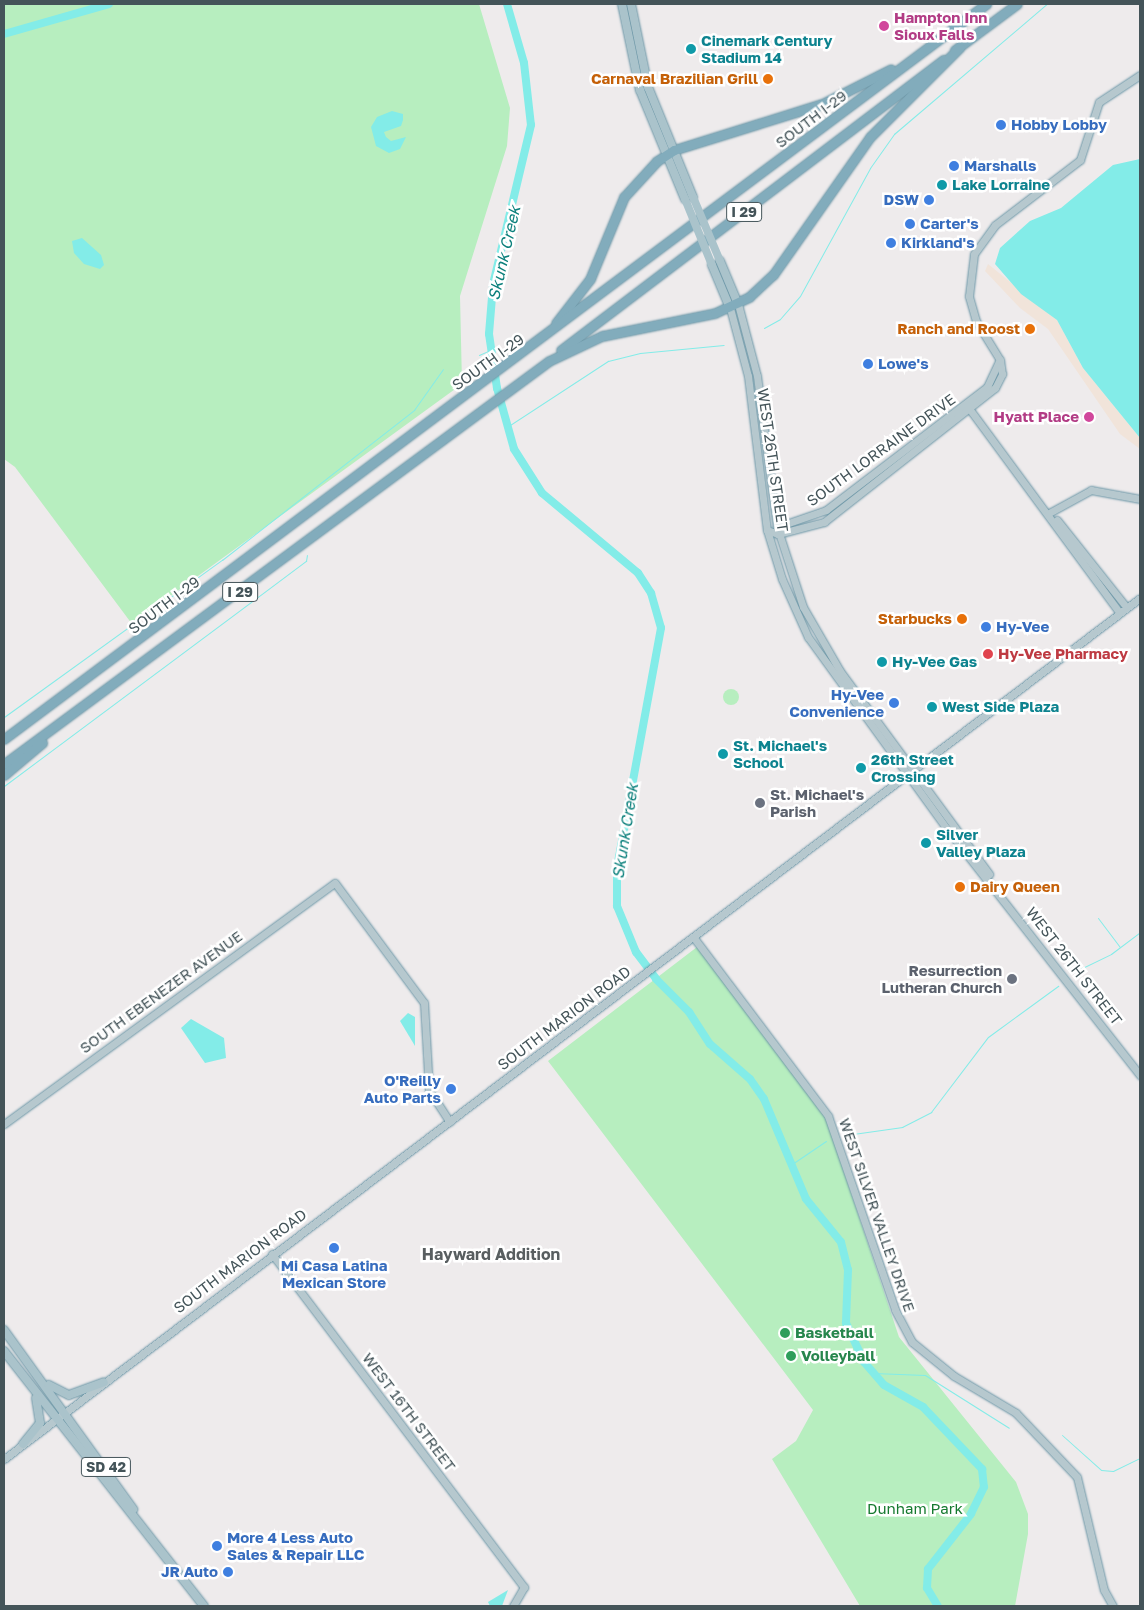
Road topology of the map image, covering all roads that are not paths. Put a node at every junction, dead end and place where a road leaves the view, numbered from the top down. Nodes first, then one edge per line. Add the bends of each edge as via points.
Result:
1 (622, 4) edge
2 (631, 4) edge
3 (986, 4) edge
4 (1017, 4) edge
5 (934, 43) junction
6 (960, 47) junction
7 (1140, 75) edge
8 (670, 152) junction
9 (734, 306) junction
10 (519, 356) junction
11 (524, 378) junction
12 (969, 405) junction
13 (1140, 500) edge
14 (1050, 513) junction
15 (767, 530) junction
16 (777, 531) junction
17 (1140, 598) edge
18 (790, 601) junction
19 (1127, 608) junction
20 (1120, 613) junction
21 (832, 659) junction
22 (824, 664) junction
23 (86, 680) junction
24 (92, 702) junction
25 (875, 717) junction
26 (4, 731) edge
27 (4, 738) edge
28 (4, 764) edge
29 (915, 770) junction
30 (4, 775) edge
31 (908, 776) junction
32 (1005, 898) junction
33 (694, 938) junction
34 (1140, 1075) edge
35 (450, 1122) junction
36 (4, 1124) edge
37 (272, 1254) junction
38 (4, 1330) edge
39 (4, 1351) edge
40 (17, 1369) junction
41 (39, 1376) junction
42 (104, 1382) junction
43 (65, 1412) junction
44 (56, 1419) junction
45 (23, 1444) junction
46 (4, 1459) edge
47 (143, 1525) junction
48 (204, 1606) edge
49 (513, 1606) edge
50 (1113, 1606) edge

1 - 8 main road, WEST 26TH STREET via 636,77
2 - 8 main road, WEST 26TH STREET via 646,80
3 - 5 highway, SOUTH I-29 / I 29
4 - 6 highway, I 29
5 - 8 highway via 822,104
5 - 10 highway, SOUTH I-29 / I 29
6 - 9 highway via 870,137 773,275
6 - 11 highway, I 29
7 - 12 main road, SOUTH LORRAINE DRIVE via 1098,102 1080,160 994,225 977,248 969,272 969,296 976,321 1000,360 1000,382
8 - 9 main road, WEST 26TH STREET, bridge via 693,196 720,261
8 - 9 main road, WEST 26TH STREET, bridge via 684,199 712,265
8 - 10 highway via 642,173 624,197 577,299
9 - 11 highway via 602,336
9 - 15 main road, WEST 26TH STREET via 748,376
9 - 16 main road, WEST 26TH STREET via 757,376
10 - 23 highway, SOUTH I-29 / I 29
11 - 24 highway, I 29
12 - 14 main road
12 - 16 main road, SOUTH LORRAINE DRIVE via 820,514
13 - 14 main road via 1091,490
14 - 19 main road via 1071,534
14 - 20 main road
15 - 16 main road
15 - 18 main road, WEST 26TH STREET
16 - 21 main road, WEST 26TH STREET via 800,600
17 - 19 main road, SOUTH MARION ROAD
18 - 21 main road via 821,652
18 - 22 main road, WEST 26TH STREET
19 - 20 main road, SOUTH MARION ROAD
20 - 29 main road, SOUTH MARION ROAD
21 - 25 main road, WEST 26TH STREET
22 - 25 main road via 831,666
22 - 31 main road, WEST 26TH STREET
23 - 26 highway
23 - 27 highway, SOUTH I-29 / I 29
24 - 28 highway, I 29
24 - 30 highway
25 - 29 main road, WEST 26TH STREET
29 - 31 main road, SOUTH MARION ROAD
29 - 32 main road, WEST 26TH STREET
31 - 32 main road, WEST 26TH STREET
31 - 33 main road, SOUTH MARION ROAD
32 - 34 main road, WEST 26TH STREET
33 - 35 main road, SOUTH MARION ROAD
33 - 50 main road, WEST SILVER VALLEY DRIVE via 828,1116 895,1310 912,1342 954,1376 1016,1413 1077,1477 1104,1590
35 - 36 main road, SOUTH EBENEZER AVENUE via 429,1090 424,1003 335,883
35 - 37 main road, SOUTH MARION ROAD
37 - 42 main road, SOUTH MARION ROAD
37 - 49 main road, WEST 16TH STREET via 524,1587
38 - 41 main road, SD 42
39 - 40 main road, SD 42
40 - 44 main road, SD 42
40 - 45 main road via 41,1414
41 - 42 main road via 66,1395
41 - 43 main road, SD 42
42 - 43 main road, SOUTH MARION ROAD
43 - 44 main road, SOUTH MARION ROAD
43 - 47 main road, SD 42
44 - 45 main road, SOUTH MARION ROAD
44 - 47 main road, SD 42
45 - 46 main road, SOUTH MARION ROAD
47 - 48 main road, SD 42

